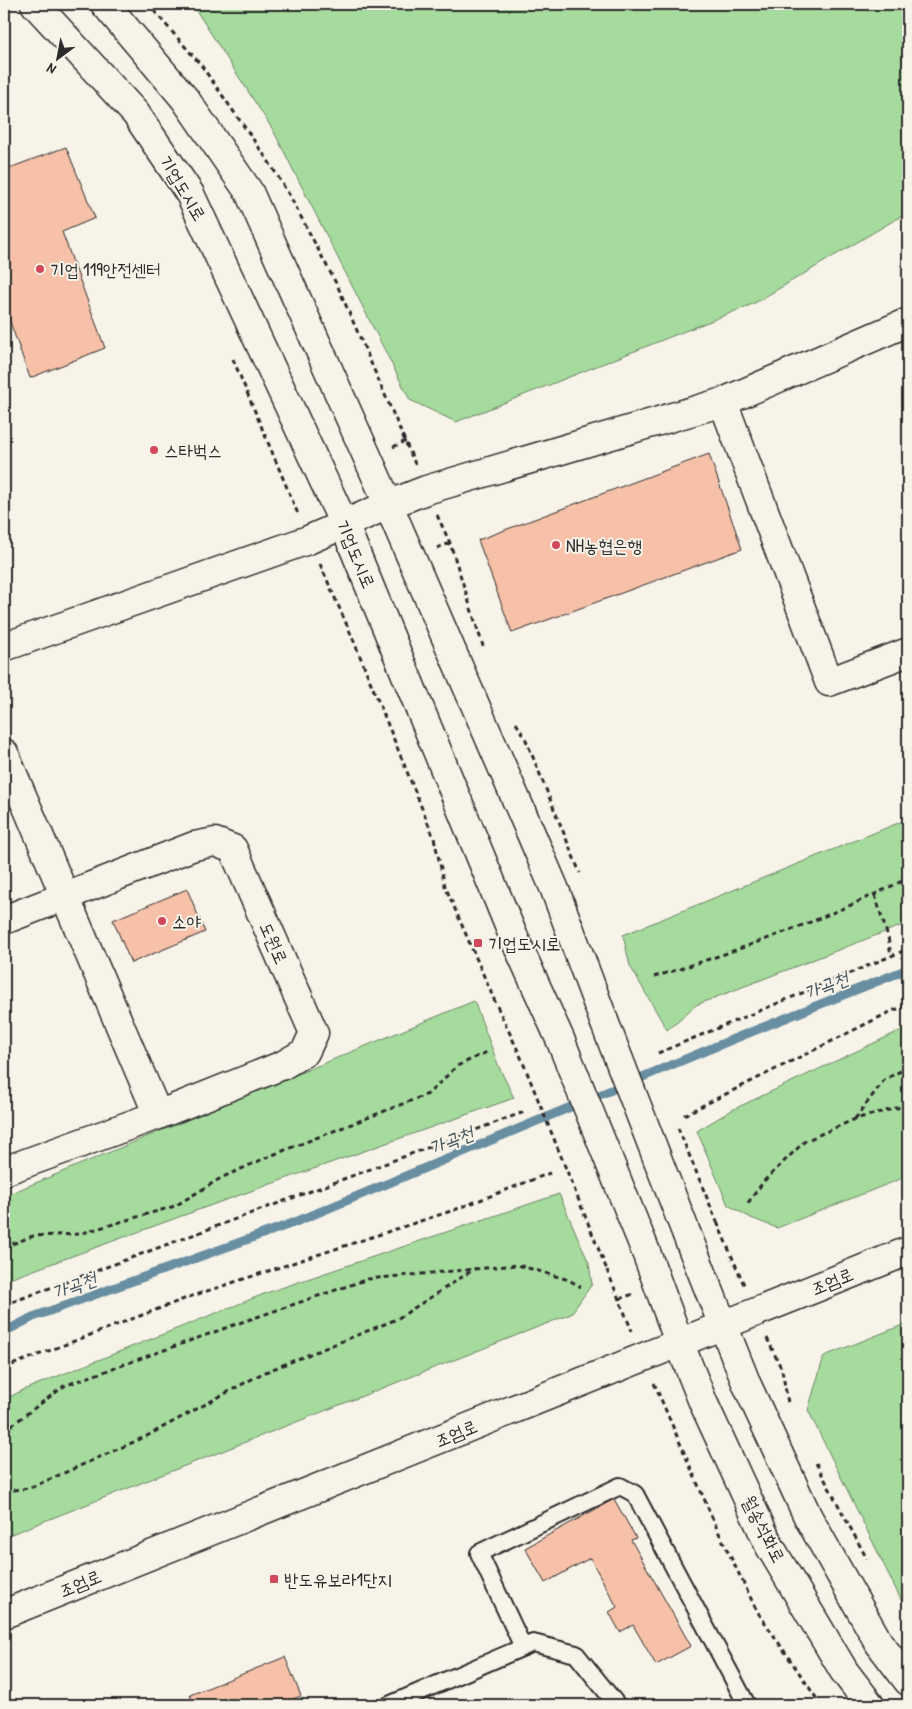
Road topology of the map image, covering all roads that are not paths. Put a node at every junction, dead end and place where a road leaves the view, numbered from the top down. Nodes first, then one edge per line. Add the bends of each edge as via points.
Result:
1 (35, 4) edge
2 (105, 4) edge
3 (908, 322) edge
4 (722, 402) junction
5 (388, 505) junction
6 (344, 524) junction
7 (4, 647) edge
8 (908, 652) edge
9 (4, 753) edge
10 (66, 896) junction
11 (4, 920) edge
12 (158, 1115) junction
13 (4, 1171) edge
14 (908, 1251) edge
15 (722, 1325) junction
16 (679, 1342) junction
17 (4, 1614) edge
18 (523, 1647) junction
19 (908, 1681) edge
20 (389, 1705) edge
21 (618, 1705) edge
22 (747, 1705) edge
23 (870, 1705) edge

1 - 6 street, 기업도시로 via 136,114 190,194
2 - 5 street via 185,99 249,192
3 - 4 street
4 - 5 street via 426,490
4 - 8 street via 829,682
5 - 6 street
5 - 15 street, bridge via 555,890
6 - 7 street via 308,540
6 - 16 street, 기업도시로, bridge via 512,933 560,1039
9 - 10 street
10 - 11 street, 도원로
10 - 12 street
10 - 12 street, 도원로 via 194,846 215,842 233,849 314,1033 305,1052 283,1065
12 - 13 street, 도원로
14 - 15 street, 조엄로
15 - 16 street, 조엄로
15 - 19 street via 808,1517 879,1643
16 - 17 street, 조엄로
16 - 23 street, 월송석화로 via 770,1545 844,1672
18 - 20 lane
18 - 21 lane via 533,1643 576,1654
18 - 22 lane via 479,1553 620,1486 635,1494

